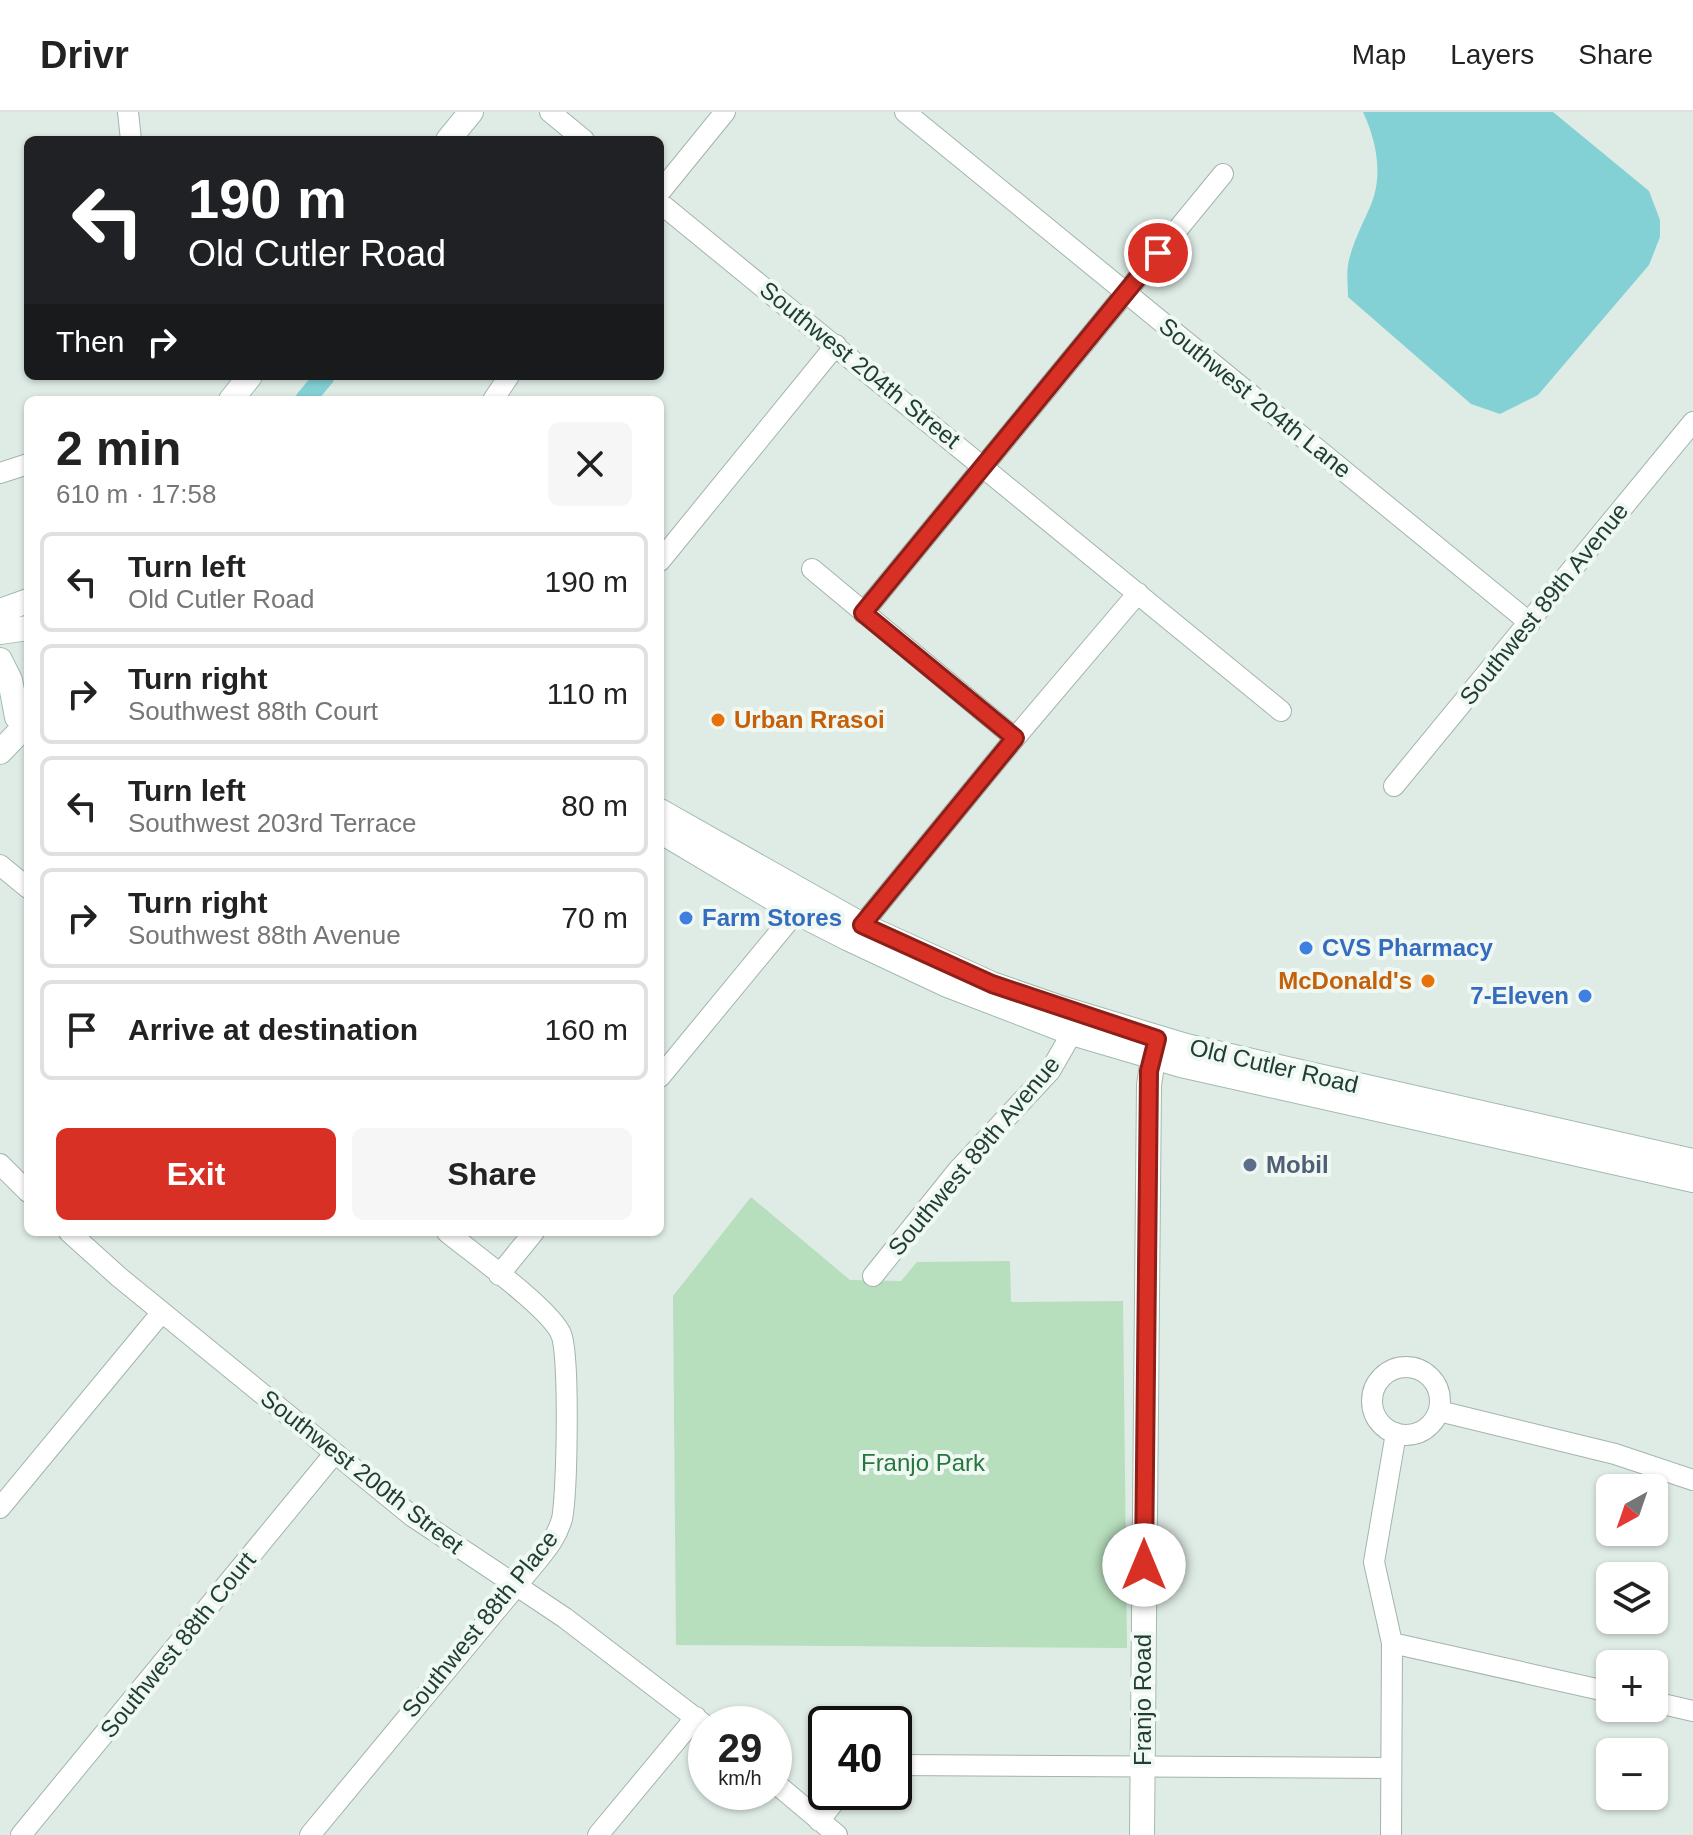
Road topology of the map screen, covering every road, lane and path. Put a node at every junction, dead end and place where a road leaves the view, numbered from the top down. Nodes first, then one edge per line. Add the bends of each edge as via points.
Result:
1 (128, 112) edge
2 (471, 112) edge
3 (550, 112) edge
4 (725, 112) edge
5 (905, 112) edge
6 (131, 136) edge
7 (451, 136) edge
8 (579, 136) edge
9 (1223, 174) dead end
10 (664, 187) edge
11 (664, 206) edge
12 (1126, 293) junction
13 (836, 345) junction
14 (247, 380) edge
15 (234, 396) edge
16 (1693, 422) edge
17 (24, 465) edge
18 (983, 467) junction
19 (0, 473) edge
20 (664, 555) edge
21 (812, 569) dead end
22 (1138, 593) junction
23 (24, 602) edge
24 (0, 611) edge
25 (863, 613) junction
26 (1530, 623) junction
27 (24, 629) edge
28 (0, 632) edge
29 (0, 660) edge
30 (1281, 711) dead end
31 (17, 726) edge
32 (1015, 738) junction
33 (1394, 786) dead end
34 (664, 815) edge
35 (664, 832) edge
36 (686, 836) junction
37 (0, 865) edge
38 (24, 885) edge
39 (796, 912) junction
40 (862, 925) junction
41 (895, 951) junction
42 (1072, 1033) junction
43 (1154, 1048) junction
44 (664, 1072) edge
45 (1642, 1158) junction
46 (1693, 1161) edge
47 (0, 1164) edge
48 (1693, 1180) edge
49 (24, 1188) edge
50 (74, 1236) edge
51 (452, 1236) edge
52 (531, 1236) edge
53 (499, 1275) junction
54 (873, 1276) dead end
55 (162, 1312) junction
56 (1439, 1411) junction
57 (1396, 1433) junction
58 (334, 1454) junction
59 (1693, 1480) edge
60 (0, 1508) edge
61 (516, 1586) junction
62 (1392, 1643) junction
63 (1596, 1689) edge
64 (1668, 1705) edge
65 (688, 1711) edge
66 (1693, 1711) edge
67 (688, 1735) edge
68 (912, 1765) edge
69 (1142, 1767) junction
70 (1391, 1768) junction
71 (792, 1798) edge
72 (828, 1810) edge
73 (819, 1821) junction
74 (21, 1835) edge
75 (310, 1835) edge
76 (598, 1835) edge
77 (837, 1835) edge
78 (1142, 1835) edge
79 (1391, 1835) edge

1 - 6 street
2 - 7 main road
3 - 8 street
4 - 10 street
5 - 12 street, Southwest 204th Lane
9 - 12 street
11 - 13 street, Southwest 204th Street
12 - 18 street
12 - 26 street, Southwest 204th Lane
13 - 18 street, Southwest 204th Street
13 - 20 street
14 - 15 main road
16 - 26 street, Southwest 89th Avenue
17 - 19 street
18 - 22 street, Southwest 204th Street
18 - 25 street
21 - 25 street
22 - 30 street, Southwest 204th Street
22 - 32 street
23 - 24 main road
25 - 32 street
26 - 33 street, Southwest 89th Avenue
27 - 28 main road
29 - 31 main road via 10,680
32 - 40 street
34 - 36 main road, Old Cutler Road
35 - 36 main road, Old Cutler Road
36 - 39 main road, Old Cutler Road
36 - 40 main road, Old Cutler Road
37 - 38 street
39 - 41 main road, Old Cutler Road
39 - 44 street
40 - 41 main road, Old Cutler Road
41 - 42 main road, Old Cutler Road via 985,1000
41 - 43 main road, Old Cutler Road
42 - 43 main road, Old Cutler Road
42 - 54 street, Southwest 89th Avenue via 1050,1071 958,1170
43 - 45 main road, Old Cutler Road
43 - 69 main road, Franjo Road
45 - 46 main road, Old Cutler Road
45 - 48 main road, Old Cutler Road
47 - 49 street
50 - 55 street, Southwest 200th Street
51 - 53 street
52 - 53 street
53 - 61 street, Southwest 88th Place via 561,1333 566,1358 564,1507 556,1536
55 - 58 street, Southwest 200th Street
55 - 60 street
56 - 57 street via 1417,1433
56 - 57 street via 1441,1400 1432,1379 1412,1368 1390,1371 1372,1398 1378,1420
56 - 59 street via 1615,1454
57 - 62 street via 1374,1562
58 - 61 street, Southwest 200th Street via 412,1516
58 - 74 street, Southwest 88th Court
61 - 65 street, Southwest 200th Street
61 - 75 street, Southwest 88th Place
62 - 63 street
62 - 70 street
64 - 66 street
67 - 76 street
68 - 69 street
69 - 70 street
69 - 78 main road, Franjo Road
70 - 79 street
71 - 73 street
72 - 73 street
73 - 77 street

